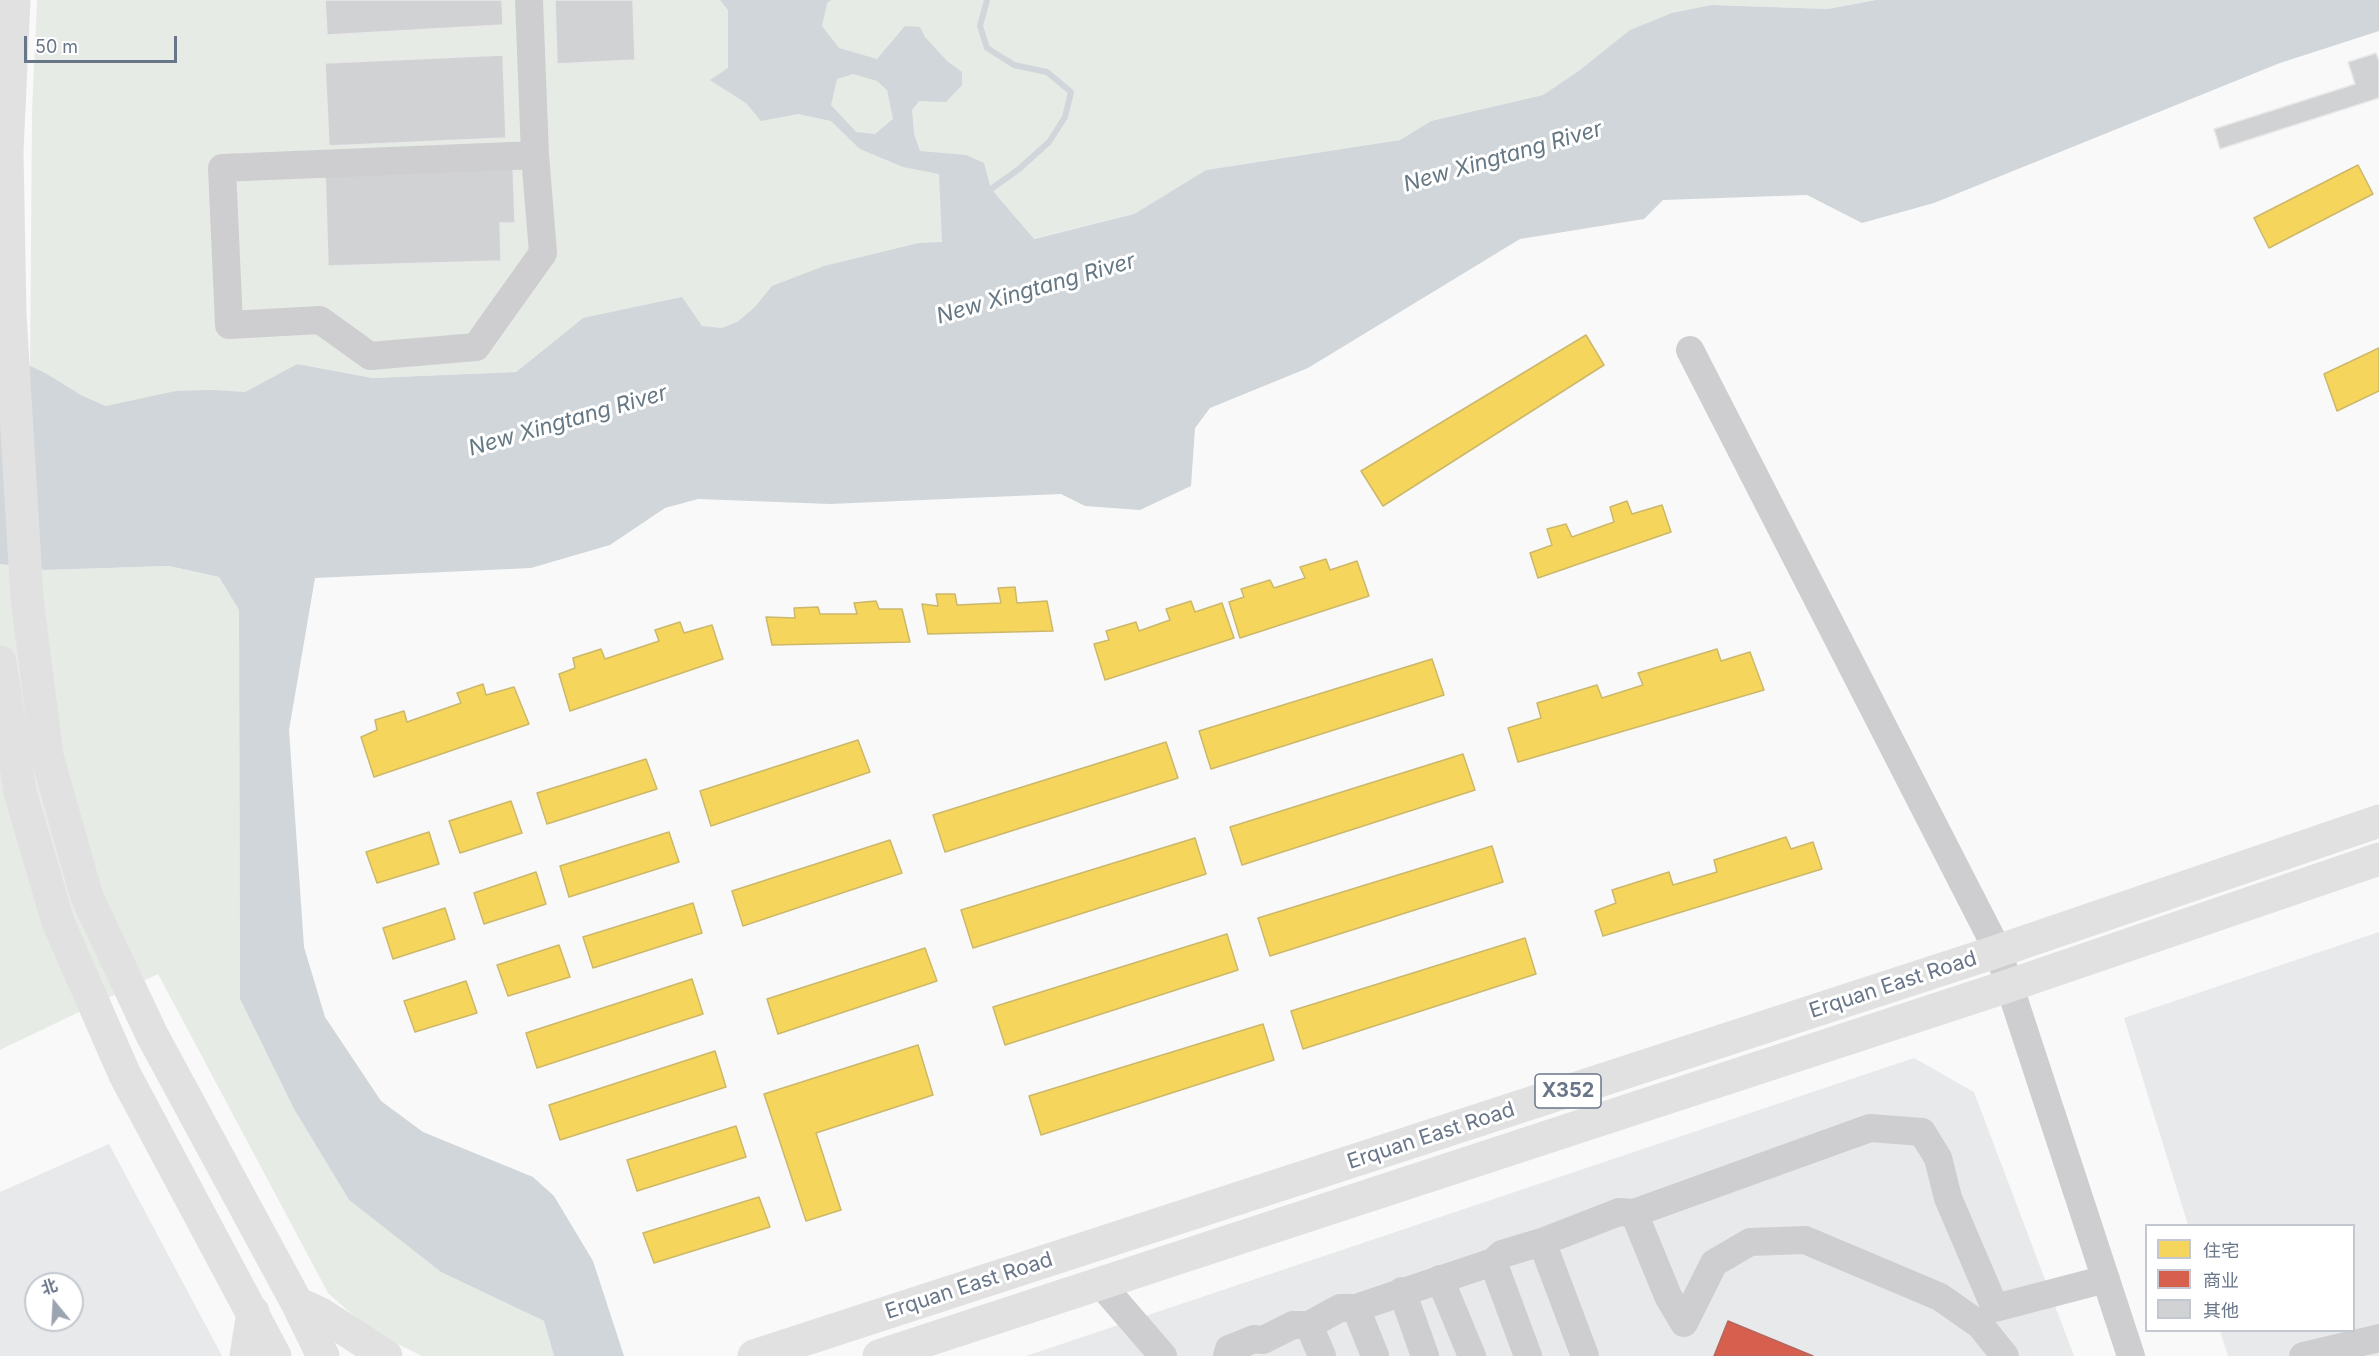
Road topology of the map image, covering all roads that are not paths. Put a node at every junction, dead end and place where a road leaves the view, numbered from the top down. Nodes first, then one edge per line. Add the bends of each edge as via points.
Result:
1 (14, 0) edge
2 (529, 0) edge
3 (535, 155) junction
4 (1690, 350) dead end
5 (0, 662) edge
6 (2379, 821) edge
7 (2379, 859) edge
8 (1998, 951) junction
9 (2008, 986) junction
10 (1634, 1213) junction
11 (1542, 1242) junction
12 (1493, 1262) junction
13 (1440, 1279) junction
14 (2106, 1279) junction
15 (1100, 1283) junction
16 (1402, 1291) junction
17 (297, 1303) junction
18 (1356, 1308) junction
19 (253, 1312) junction
20 (1309, 1324) junction
21 (2379, 1338) edge
22 (1267, 1348) edge
23 (246, 1356) edge
24 (275, 1356) edge
25 (323, 1356) edge
26 (386, 1356) edge
27 (754, 1356) edge
28 (879, 1356) edge
29 (1163, 1356) edge
30 (1227, 1356) edge
31 (1322, 1356) edge
32 (1375, 1356) edge
33 (1425, 1356) edge
34 (1472, 1356) edge
35 (1528, 1356) edge
36 (1585, 1356) edge
37 (2005, 1356) edge
38 (2131, 1356) edge
39 (2303, 1356) edge

1 - 17 main road via 7,151 10,314 27,598 47,756 87,897 152,1035
2 - 3 street
3 - 3 street via 543,253 476,347 370,356 320,320 229,325 222,168
4 - 8 street
5 - 19 main road via 20,792 58,922 125,1074
6 - 8 main road, Erquan East Road / X352
7 - 9 main road, Erquan East Road / X352
8 - 9 street
8 - 27 main road, Erquan East Road / X352
9 - 14 street
9 - 15 main road, Erquan East Road / X352
10 - 11 street via 1619,1212
10 - 14 street via 1870,1128 1922,1132 1938,1158 1948,1198 1995,1308
10 - 37 street via 1668,1296 1684,1323 1714,1263 1750,1242 1804,1240 1940,1298 1980,1325
11 - 12 street via 1502,1254
11 - 36 street
12 - 13 street
12 - 35 street
13 - 16 street
13 - 34 street
14 - 38 street
15 - 28 main road, Erquan East Road / X352
15 - 29 street
16 - 18 street
16 - 33 street
17 - 25 main road
17 - 26 main road
18 - 20 street via 1340,1308
18 - 32 street
19 - 23 main road
19 - 24 main road
20 - 22 street via 1293,1325
20 - 31 street
21 - 39 street
22 - 30 street via 1254,1340 1229,1349

